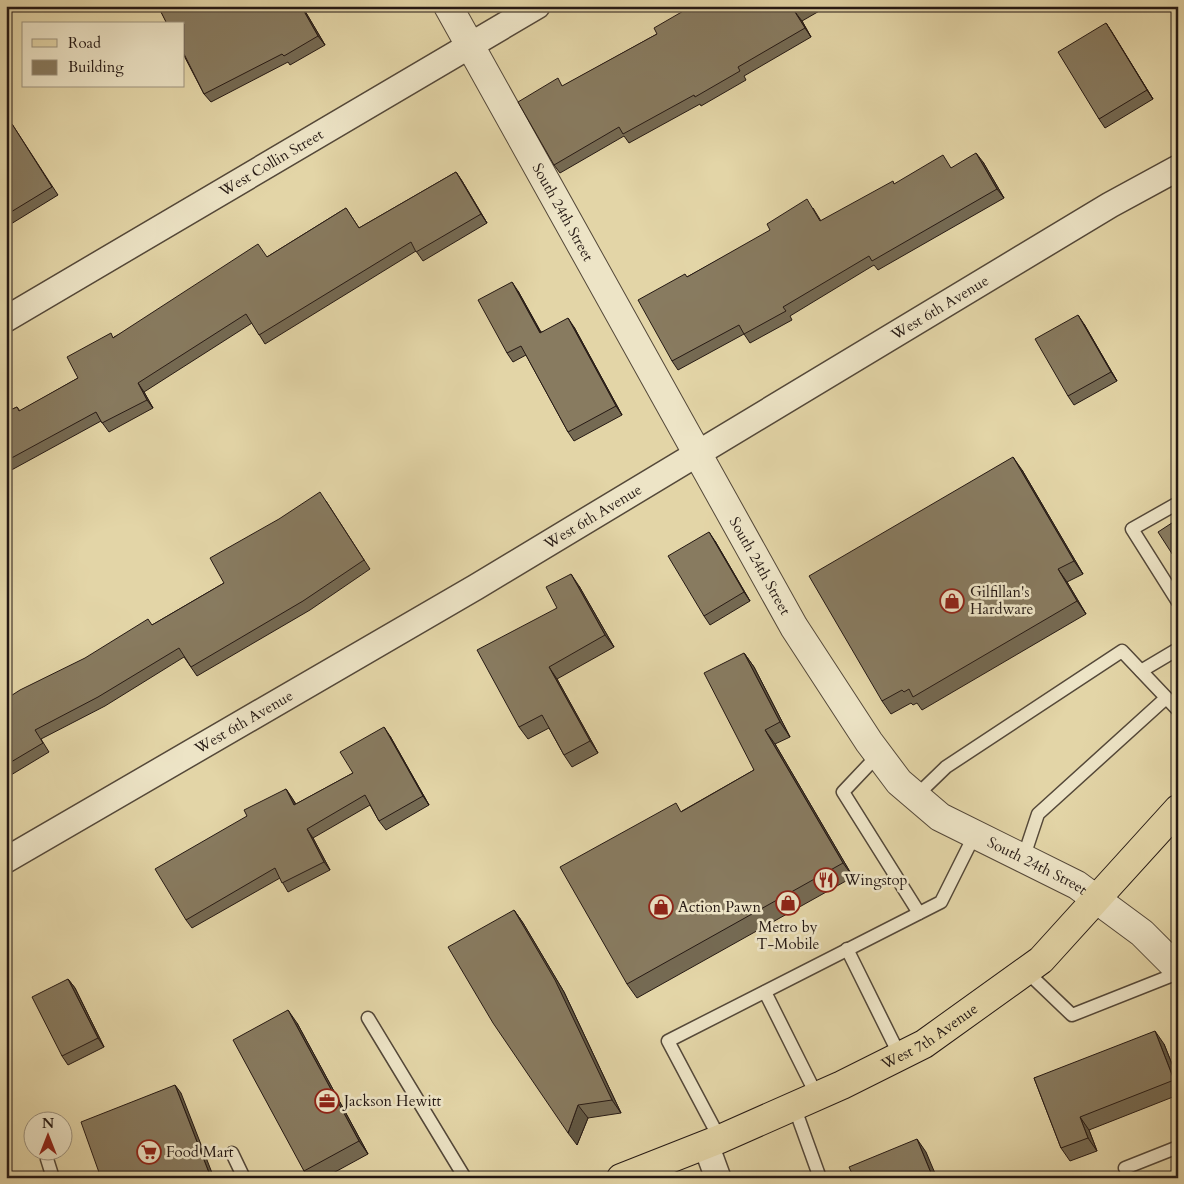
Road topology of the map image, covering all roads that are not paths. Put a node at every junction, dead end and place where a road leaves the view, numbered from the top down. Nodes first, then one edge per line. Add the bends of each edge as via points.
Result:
1 (448, 6) edge
2 (537, 6) edge
3 (470, 45) junction
4 (1178, 168) edge
5 (6, 319) edge
6 (697, 454) junction
7 (1178, 503) edge
8 (1178, 602) edge
9 (1178, 649) edge
10 (1140, 671) junction
11 (1166, 698) junction
12 (1178, 710) edge
13 (878, 755) junction
14 (916, 796) junction
15 (1178, 809) edge
16 (975, 834) junction
17 (1023, 858) junction
18 (6, 860) edge
19 (1098, 900) junction
20 (919, 913) junction
21 (847, 949) junction
22 (1026, 971) junction
23 (1178, 971) edge
24 (765, 992) junction
25 (368, 1018) dead end
26 (900, 1056) junction
27 (806, 1101) junction
28 (713, 1142) junction
29 (1178, 1147) edge
30 (232, 1153) dead end
31 (48, 1162) edge
32 (1124, 1168) dead end
33 (624, 1177) edge
34 (54, 1178) edge
35 (244, 1178) edge
36 (465, 1178) edge
37 (718, 1178) edge
38 (820, 1178) edge

1 - 3 street, South 24th Street
2 - 3 street, West Collin Street
3 - 5 street, West Collin Street
3 - 6 street, South 24th Street
4 - 6 street, West 6th Avenue via 1110,205
6 - 13 street, South 24th Street via 794,627
6 - 18 street, West 6th Avenue via 476,587
7 - 8 lane via 1132,529
9 - 10 lane
10 - 11 lane
10 - 14 lane via 1122,652 946,767
11 - 12 lane
11 - 17 lane via 1038,814
13 - 14 street, South 24th Street via 899,782
13 - 20 lane via 842,792
14 - 16 street, South 24th Street via 940,817
15 - 19 main road, West 7th Avenue
16 - 17 street, South 24th Street
16 - 20 lane via 941,902
17 - 19 street, South 24th Street via 1077,885
19 - 22 main road, West 7th Avenue via 1041,960
19 - 23 street, South 24th Street via 1142,933
20 - 21 lane
21 - 24 lane
21 - 26 lane
22 - 23 lane via 1072,1015
22 - 26 main road, West 7th Avenue via 924,1044
24 - 27 lane
24 - 28 lane via 668,1041
25 - 36 lane
26 - 27 main road, West 7th Avenue
27 - 28 main road, West 7th Avenue
27 - 38 lane
28 - 33 main road, West 7th Avenue
28 - 37 street
29 - 32 lane
30 - 35 lane
31 - 34 lane

